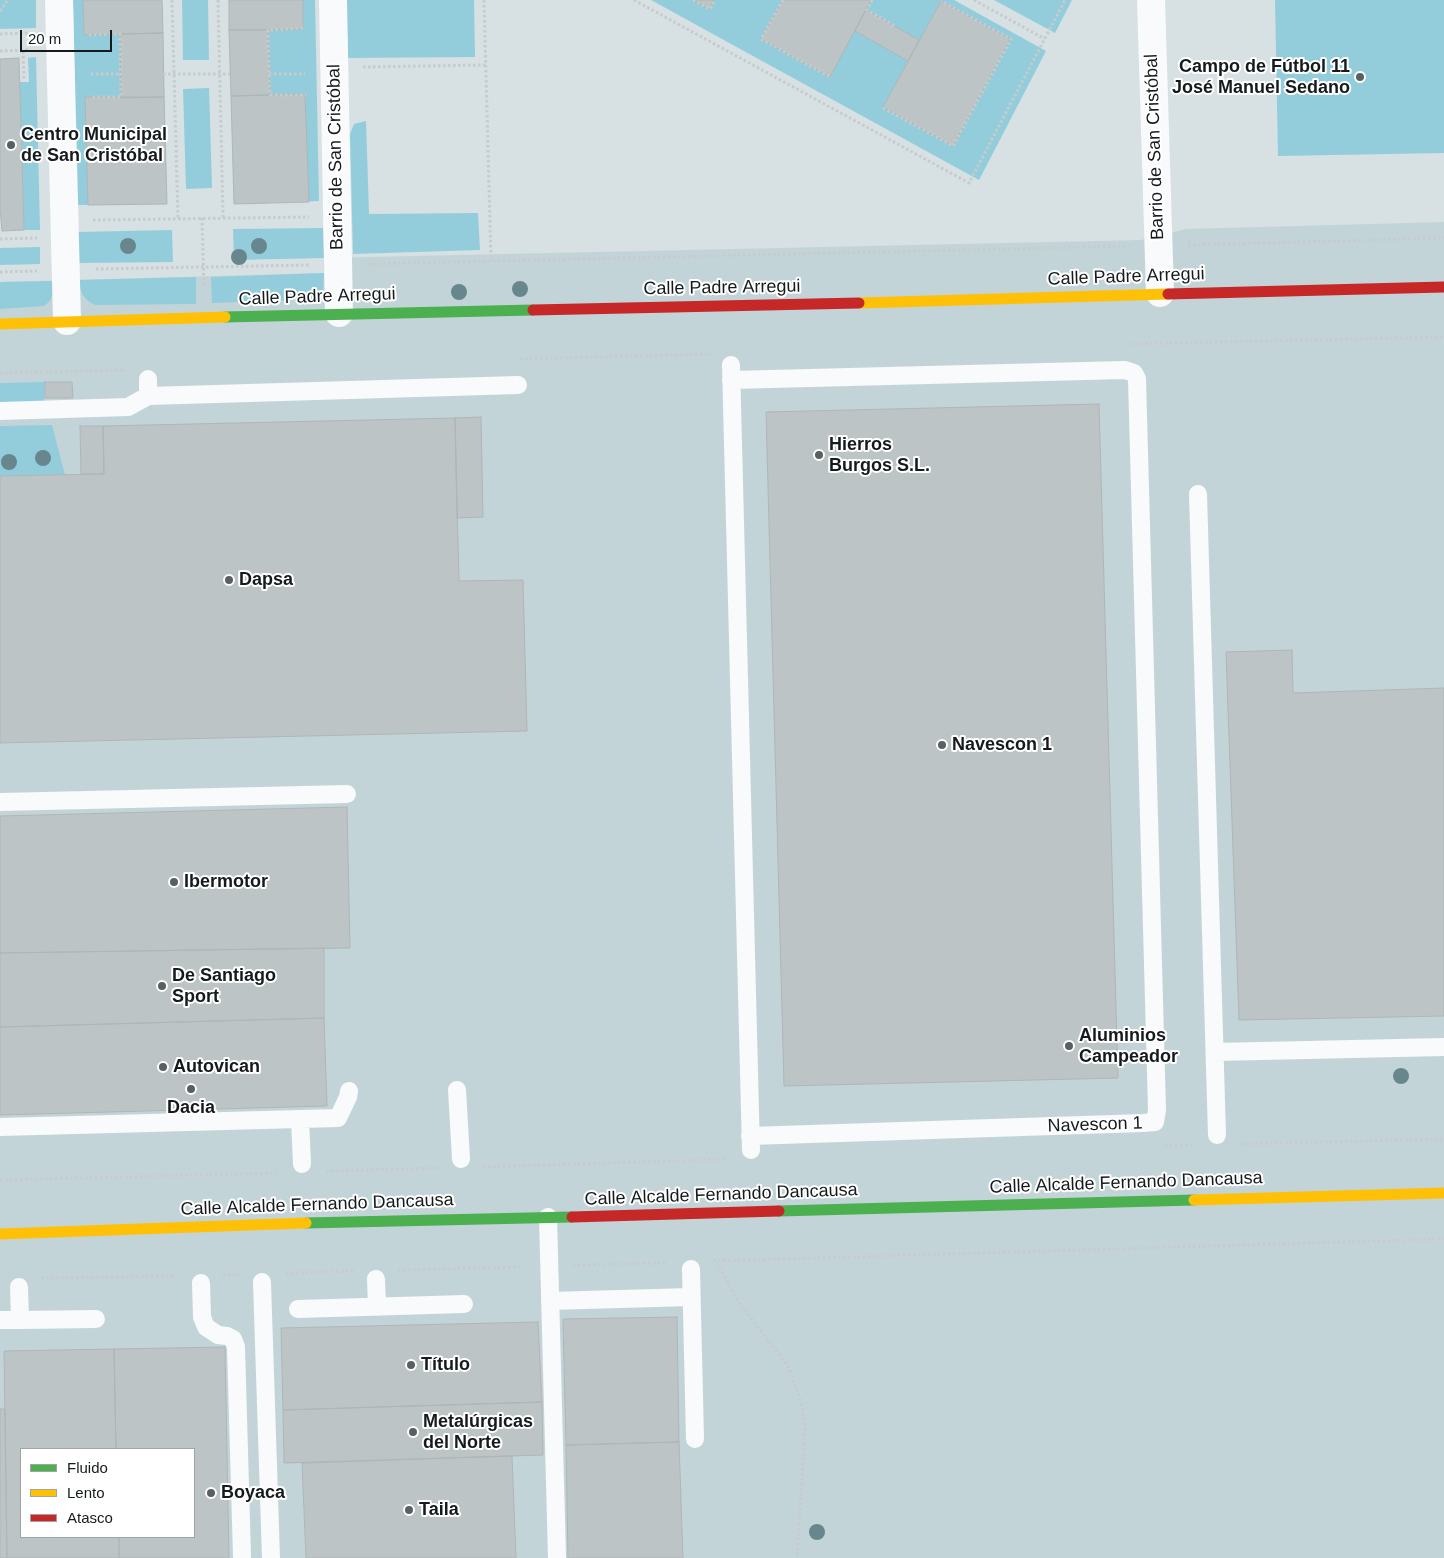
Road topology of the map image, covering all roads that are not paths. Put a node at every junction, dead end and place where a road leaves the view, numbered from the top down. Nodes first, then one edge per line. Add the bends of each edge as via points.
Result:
1 (59, 0) edge
2 (332, 0) edge
3 (1151, 0) edge
4 (1444, 287) edge
5 (1160, 294) junction
6 (339, 314) junction
7 (67, 322) junction
8 (0, 324) edge
9 (731, 372) joint
10 (518, 386) dead end
11 (0, 411) edge
12 (1198, 494) dead end
13 (346, 794) dead end
14 (0, 802) edge
15 (1444, 1047) edge
16 (1215, 1052) junction
17 (457, 1090) dead end
18 (349, 1091) dead end
19 (300, 1119) junction
20 (0, 1127) edge
21 (1217, 1136) dead end
22 (460, 1159) dead end
23 (302, 1164) dead end
24 (1444, 1193) edge
25 (548, 1217) junction
26 (0, 1234) edge
27 (691, 1269) dead end
28 (376, 1279) dead end
29 (262, 1282) dead end
30 (201, 1283) dead end
31 (20, 1287) dead end
32 (691, 1297) junction
33 (550, 1301) junction
34 (464, 1304) dead end
35 (377, 1307) junction
36 (298, 1309) dead end
37 (96, 1319) dead end
38 (0, 1320) edge
39 (20, 1320) junction
40 (694, 1440) dead end
41 (242, 1556) dead end
42 (271, 1558) edge
43 (557, 1558) edge

1 - 7 street
2 - 6 street, Barrio de San Cristóbal
3 - 5 street, Barrio de San Cristóbal
4 - 5 street, Calle Padre Arregui
5 - 6 street, Calle Padre Arregui
6 - 7 street, Calle Padre Arregui
7 - 8 street, Calle Padre Arregui
9 - 9 lane, Navescon 1 via 1125,370 1134,373 1137,379 1157,1100 1155,1122 751,1143
10 - 11 lane via 339,383 148,388 128,407
12 - 16 lane
13 - 14 lane
15 - 16 lane
16 - 21 lane
17 - 22 lane
18 - 19 lane via 338,1118
19 - 20 lane
19 - 23 lane
24 - 25 street, Calle Alcalde Fernando Dancausa
25 - 26 street, Calle Alcalde Fernando Dancausa via 304,1222
25 - 33 lane
27 - 32 lane
28 - 35 lane
29 - 42 lane
30 - 41 lane via 202,1317 206,1327 233,1339 236,1346
31 - 39 lane
32 - 33 lane
32 - 40 lane
33 - 43 lane
34 - 35 lane
35 - 36 lane
37 - 39 lane
38 - 39 lane

